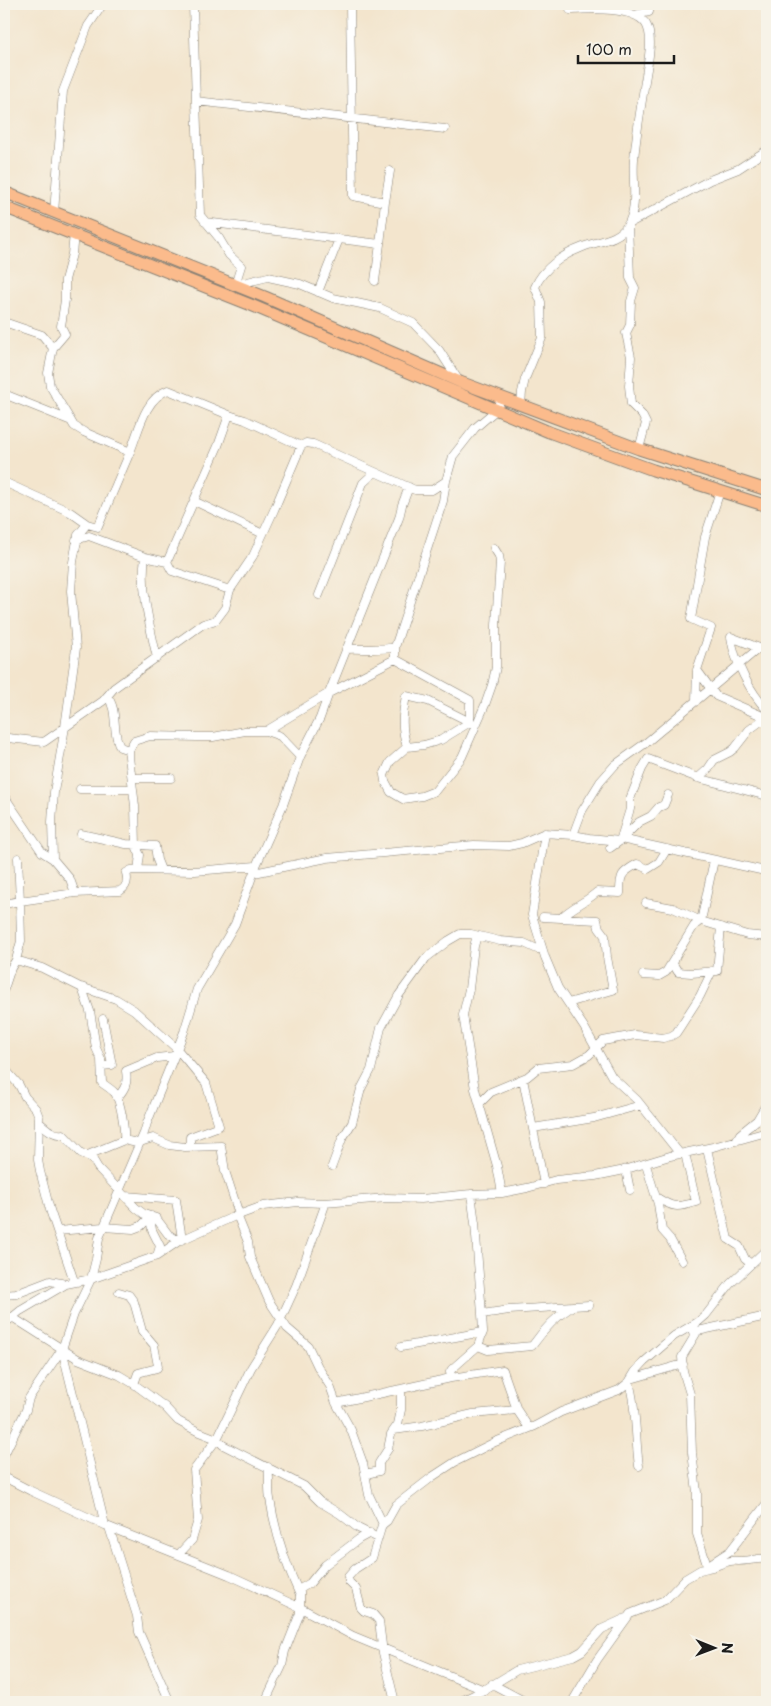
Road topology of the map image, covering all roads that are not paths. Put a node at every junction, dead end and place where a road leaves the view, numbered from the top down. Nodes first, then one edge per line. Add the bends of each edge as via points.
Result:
1 (103, 4) edge
2 (193, 4) edge
3 (350, 4) edge
4 (650, 4) edge
5 (570, 10) dead end
6 (634, 15) junction
7 (196, 101) junction
8 (352, 119) junction
9 (445, 129) dead end
10 (767, 150) edge
11 (390, 171) dead end
12 (4, 192) edge
13 (385, 202) junction
14 (4, 209) edge
15 (54, 213) junction
16 (205, 222) junction
17 (628, 224) junction
18 (74, 234) junction
19 (338, 239) junction
20 (380, 244) junction
21 (375, 281) dead end
22 (235, 284) junction
23 (318, 292) junction
24 (4, 322) edge
25 (53, 348) junction
26 (460, 382) junction
27 (4, 394) edge
28 (502, 397) junction
29 (522, 405) junction
30 (496, 410) junction
31 (230, 414) junction
32 (69, 420) junction
33 (610, 438) junction
34 (301, 446) junction
35 (639, 449) junction
36 (130, 452) junction
37 (604, 453) junction
38 (375, 472) junction
39 (446, 480) junction
40 (4, 482) edge
41 (409, 487) junction
42 (767, 490) edge
43 (720, 491) junction
44 (194, 501) junction
45 (767, 506) edge
46 (86, 524) junction
47 (263, 534) junction
48 (76, 540) junction
49 (494, 548) dead end
50 (145, 557) junction
51 (167, 562) junction
52 (230, 590) junction
53 (319, 595) dead end
54 (395, 647) junction
55 (763, 649) edge
56 (346, 650) junction
57 (157, 658) junction
58 (395, 659) junction
59 (739, 665) junction
60 (697, 670) junction
61 (711, 689) junction
62 (329, 693) junction
63 (108, 696) junction
64 (696, 701) junction
65 (767, 710) edge
66 (767, 718) edge
67 (767, 722) edge
68 (473, 724) junction
69 (66, 727) junction
70 (266, 731) junction
71 (4, 740) edge
72 (407, 747) junction
73 (129, 750) junction
74 (300, 757) junction
75 (132, 778) junction
76 (171, 778) dead end
77 (698, 778) junction
78 (133, 788) junction
79 (80, 789) dead end
80 (668, 795) dead end
81 (4, 796) edge
82 (767, 796) edge
83 (545, 833) junction
84 (81, 834) dead end
85 (573, 834) junction
86 (621, 840) junction
87 (136, 846) junction
88 (610, 848) dead end
89 (667, 849) junction
90 (18, 858) dead end
91 (53, 858) junction
92 (714, 860) junction
93 (767, 868) edge
94 (138, 870) junction
95 (161, 870) junction
96 (255, 870) junction
97 (75, 893) junction
98 (20, 901) junction
99 (646, 903) dead end
100 (4, 904) edge
101 (543, 917) dead end
102 (562, 918) junction
103 (701, 921) junction
104 (721, 927) junction
105 (477, 936) junction
106 (767, 938) edge
107 (542, 949) junction
108 (675, 958) junction
109 (16, 960) junction
110 (712, 971) junction
111 (678, 972) junction
112 (643, 975) dead end
113 (659, 976) junction
114 (80, 987) junction
115 (4, 989) edge
116 (568, 1003) junction
117 (103, 1019) dead end
118 (596, 1048) junction
119 (175, 1052) junction
120 (102, 1066) junction
121 (4, 1068) edge
122 (523, 1079) junction
123 (117, 1098) junction
124 (480, 1103) junction
125 (767, 1103) edge
126 (640, 1105) junction
127 (40, 1123) junction
128 (534, 1128) junction
129 (767, 1132) edge
130 (124, 1140) junction
131 (736, 1141) junction
132 (140, 1142) junction
133 (190, 1146) junction
134 (706, 1149) junction
135 (682, 1154) junction
136 (88, 1155) junction
137 (646, 1165) junction
138 (332, 1166) dead end
139 (626, 1170) junction
140 (544, 1184) junction
141 (630, 1190) dead end
142 (122, 1193) junction
143 (502, 1193) junction
144 (471, 1194) junction
145 (656, 1197) junction
146 (324, 1203) junction
147 (238, 1215) junction
148 (150, 1217) junction
149 (104, 1227) junction
150 (58, 1231) junction
151 (180, 1240) junction
152 (767, 1248) edge
153 (157, 1256) junction
154 (682, 1261) dead end
155 (751, 1264) junction
156 (91, 1279) junction
157 (70, 1283) junction
158 (119, 1292) dead end
159 (4, 1295) edge
160 (590, 1305) dead end
161 (572, 1307) junction
162 (482, 1314) junction
163 (767, 1316) edge
164 (12, 1317) junction
165 (281, 1318) junction
166 (4, 1324) edge
167 (483, 1332) junction
168 (697, 1332) junction
169 (674, 1336) junction
170 (478, 1346) junction
171 (401, 1347) dead end
172 (62, 1349) junction
173 (683, 1364) junction
174 (451, 1378) junction
175 (630, 1380) junction
176 (134, 1384) junction
177 (401, 1389) junction
178 (336, 1403) junction
179 (517, 1410) junction
180 (529, 1428) junction
181 (394, 1430) junction
182 (217, 1438) junction
183 (4, 1455) edge
184 (639, 1466) dead end
185 (268, 1467) junction
186 (366, 1474) junction
187 (4, 1476) edge
188 (767, 1503) edge
189 (383, 1525) junction
190 (107, 1526) junction
191 (368, 1534) junction
192 (378, 1538) junction
193 (178, 1554) junction
194 (767, 1559) edge
195 (708, 1568) junction
196 (299, 1593) junction
197 (301, 1608) junction
198 (628, 1617) junction
199 (382, 1647) junction
200 (492, 1684) junction
201 (484, 1690) junction
202 (170, 1702) edge
203 (264, 1702) edge
204 (395, 1702) edge
205 (459, 1702) edge
206 (526, 1702) edge
207 (572, 1702) edge

1 - 15 street via 88,26 62,91
2 - 7 street
3 - 8 street
4 - 6 street via 649,12
5 - 6 street via 593,9
6 - 17 street via 646,24 650,35 634,161 633,213
7 - 8 street
7 - 16 street via 200,215
8 - 9 street
8 - 13 street via 353,196
10 - 17 street via 738,169 710,180
11 - 13 street
12 - 15 highway
13 - 20 street
14 - 18 highway
15 - 22 highway
16 - 19 street
16 - 22 street via 240,266
17 - 29 street via 608,240 570,253 538,278 535,287 542,302 542,338 525,379
17 - 35 street via 630,278 635,288 626,333 631,356 629,386 631,404 646,423
18 - 25 street via 65,280 61,326 65,334
18 - 30 highway via 278,316
19 - 20 street
19 - 23 street
20 - 21 street
22 - 23 street via 268,277
22 - 26 highway
23 - 26 street via 380,308 413,323 439,350
24 - 25 street via 42,335
25 - 32 street via 48,373 50,386
26 - 28 highway
27 - 32 street
28 - 29 highway
28 - 30 street
29 - 33 highway
30 - 37 highway
30 - 39 street via 475,428 453,456
31 - 34 street
31 - 36 street via 168,390 161,392 150,403
31 - 44 street
32 - 36 street via 84,432
33 - 35 highway
33 - 37 highway
34 - 38 street via 313,444
34 - 47 street
35 - 42 highway
36 - 46 street via 98,527
37 - 43 highway
38 - 41 street
38 - 53 street via 363,483
39 - 41 street via 432,490
39 - 54 street via 443,501
40 - 46 street via 70,512
41 - 56 street
43 - 45 highway
43 - 60 street via 705,537 691,620 711,628
44 - 47 street
44 - 51 street
46 - 48 street
47 - 52 street via 253,556
48 - 50 street via 89,536
48 - 69 street via 72,591 76,648
49 - 68 street via 500,562 496,666 492,685
50 - 51 street
50 - 57 street via 148,617
51 - 52 street via 172,571
52 - 57 street via 225,608 216,620 204,624
54 - 56 street
54 - 58 street
55 - 59 street
55 - 59 street via 731,637
56 - 62 street
57 - 63 street via 114,688
58 - 62 street
58 - 68 street via 470,700
59 - 61 street
59 - 65 street via 748,685
60 - 61 street
60 - 64 street
61 - 64 street
61 - 66 street via 716,696
62 - 70 street
62 - 74 street
63 - 69 street
63 - 73 street via 114,704 116,739 120,747
64 - 85 street via 615,766 600,782 582,811
67 - 77 street via 761,721 749,730 735,748 714,760
68 - 72 street via 441,740
68 - 72 street via 428,701 406,696 402,731
68 - 72 street via 462,757 435,791 404,799 391,792 384,775 390,762
69 - 71 street via 44,742
69 - 91 street via 54,792
70 - 73 street via 197,737 150,736 134,741
70 - 74 street via 280,736
73 - 75 street
74 - 96 street
75 - 76 street
75 - 78 street
77 - 82 street
77 - 86 street via 648,759 630,799
78 - 79 street
78 - 87 street
80 - 86 street via 664,805 639,822
81 - 91 street via 42,852
83 - 85 street
83 - 96 street via 509,846 474,845 327,858
83 - 107 street via 532,915
84 - 87 street
85 - 86 street
86 - 88 street
86 - 89 street
87 - 94 street via 140,855
87 - 95 street via 155,846
89 - 92 street
89 - 102 street via 660,862 648,869 637,864 626,870 621,876 620,893 597,892
90 - 98 street
91 - 97 street via 70,879
92 - 93 street via 765,871
92 - 103 street
94 - 95 street
94 - 97 street via 126,873 128,881 120,891
95 - 96 street
96 - 119 street via 234,924 197,990
97 - 98 street
98 - 100 street
98 - 109 street via 21,941
99 - 103 street via 673,908
101 - 102 street
102 - 116 street via 597,920 605,936 613,990
103 - 104 street
103 - 108 street via 694,926
104 - 106 street
104 - 110 street via 717,971
105 - 107 street
105 - 124 street via 463,1015
105 - 138 street via 460,934 436,950 426,958 399,995 381,1028 371,1070
107 - 116 street via 558,988
108 - 111 street via 673,964
108 - 113 street via 666,972
109 - 114 street via 42,968
109 - 115 street
110 - 111 street
110 - 118 street via 676,1033 663,1038 635,1035 612,1038
111 - 113 street
112 - 113 street
114 - 119 street via 116,999 134,1010
114 - 120 street via 88,1002
116 - 118 street
117 - 120 street via 112,1065
118 - 122 street via 573,1064 538,1068
118 - 126 street via 612,1077
119 - 123 street via 126,1071 128,1080
119 - 132 street
119 - 133 street via 206,1083 220,1126 190,1137
120 - 123 street via 102,1083
121 - 127 street via 36,1109
122 - 124 street via 491,1092
122 - 128 street
123 - 130 street
124 - 143 street via 498,1166
125 - 131 street via 757,1120
126 - 128 street via 594,1118
126 - 135 street
127 - 136 street via 54,1133 62,1134
127 - 150 street via 38,1160
128 - 140 street
129 - 131 street
130 - 132 street
130 - 136 street
131 - 134 street
132 - 133 street via 152,1138 165,1144
132 - 142 street
133 - 147 street via 222,1146
134 - 135 street
134 - 155 street via 728,1239 739,1246
135 - 137 street
135 - 145 street via 696,1202 678,1207
136 - 142 street
137 - 139 street
137 - 145 street
139 - 140 street
139 - 141 street
140 - 143 street
142 - 148 street
142 - 149 street
142 - 151 street via 176,1200
143 - 144 street
144 - 146 street
144 - 162 street
145 - 154 street via 662,1230
146 - 147 street via 262,1206
146 - 165 street via 296,1286
147 - 151 street
147 - 165 street via 259,1280
148 - 149 street via 139,1227
148 - 151 street via 158,1220 168,1234
148 - 153 street via 160,1246
149 - 150 street
149 - 156 street
150 - 157 street
151 - 153 street
152 - 155 street
153 - 156 street
155 - 169 street via 730,1284 706,1315
156 - 157 street
156 - 172 street
157 - 159 street via 50,1281 16,1294
157 - 164 street
158 - 176 street via 134,1302 142,1332 153,1342 156,1352 157,1368 138,1373
160 - 161 street
161 - 162 street
161 - 170 street via 540,1334 532,1346 488,1350
162 - 167 street
163 - 168 street
164 - 166 street
164 - 172 street
165 - 178 street via 308,1346
165 - 182 street via 251,1368
167 - 170 street
167 - 171 street
168 - 169 street
168 - 173 street via 682,1357
169 - 175 street via 644,1362
170 - 174 street via 452,1369
172 - 176 street
172 - 183 street via 30,1396
172 - 190 street
173 - 175 street
173 - 195 street via 690,1394 698,1534
174 - 177 street
174 - 179 street via 503,1370
175 - 180 street via 619,1390
175 - 184 street
176 - 182 street via 165,1406 178,1421
177 - 178 street
177 - 181 street via 401,1410
178 - 186 street via 352,1430
179 - 180 street
179 - 181 street via 473,1414
180 - 189 street via 437,1473 396,1505
181 - 186 street via 379,1463 379,1471
182 - 185 street via 223,1445
182 - 193 street via 194,1470 198,1520 192,1540
185 - 191 street via 304,1486 320,1502
185 - 196 street via 276,1526 288,1569
186 - 189 street via 369,1495
187 - 190 street
188 - 195 street via 730,1551
189 - 191 street
189 - 192 street
190 - 193 street
190 - 202 street via 137,1616 139,1632
191 - 192 street
191 - 196 street via 325,1565
192 - 199 street via 372,1558 348,1577 356,1589 361,1608 379,1621
193 - 197 street
194 - 195 street via 732,1560
195 - 198 street via 685,1580 665,1600
196 - 197 street
197 - 199 street via 353,1636
197 - 203 street via 282,1666
198 - 200 street via 602,1629 573,1656 517,1670
198 - 207 street
199 - 201 street
199 - 204 street
200 - 201 street
200 - 206 street
201 - 205 street

